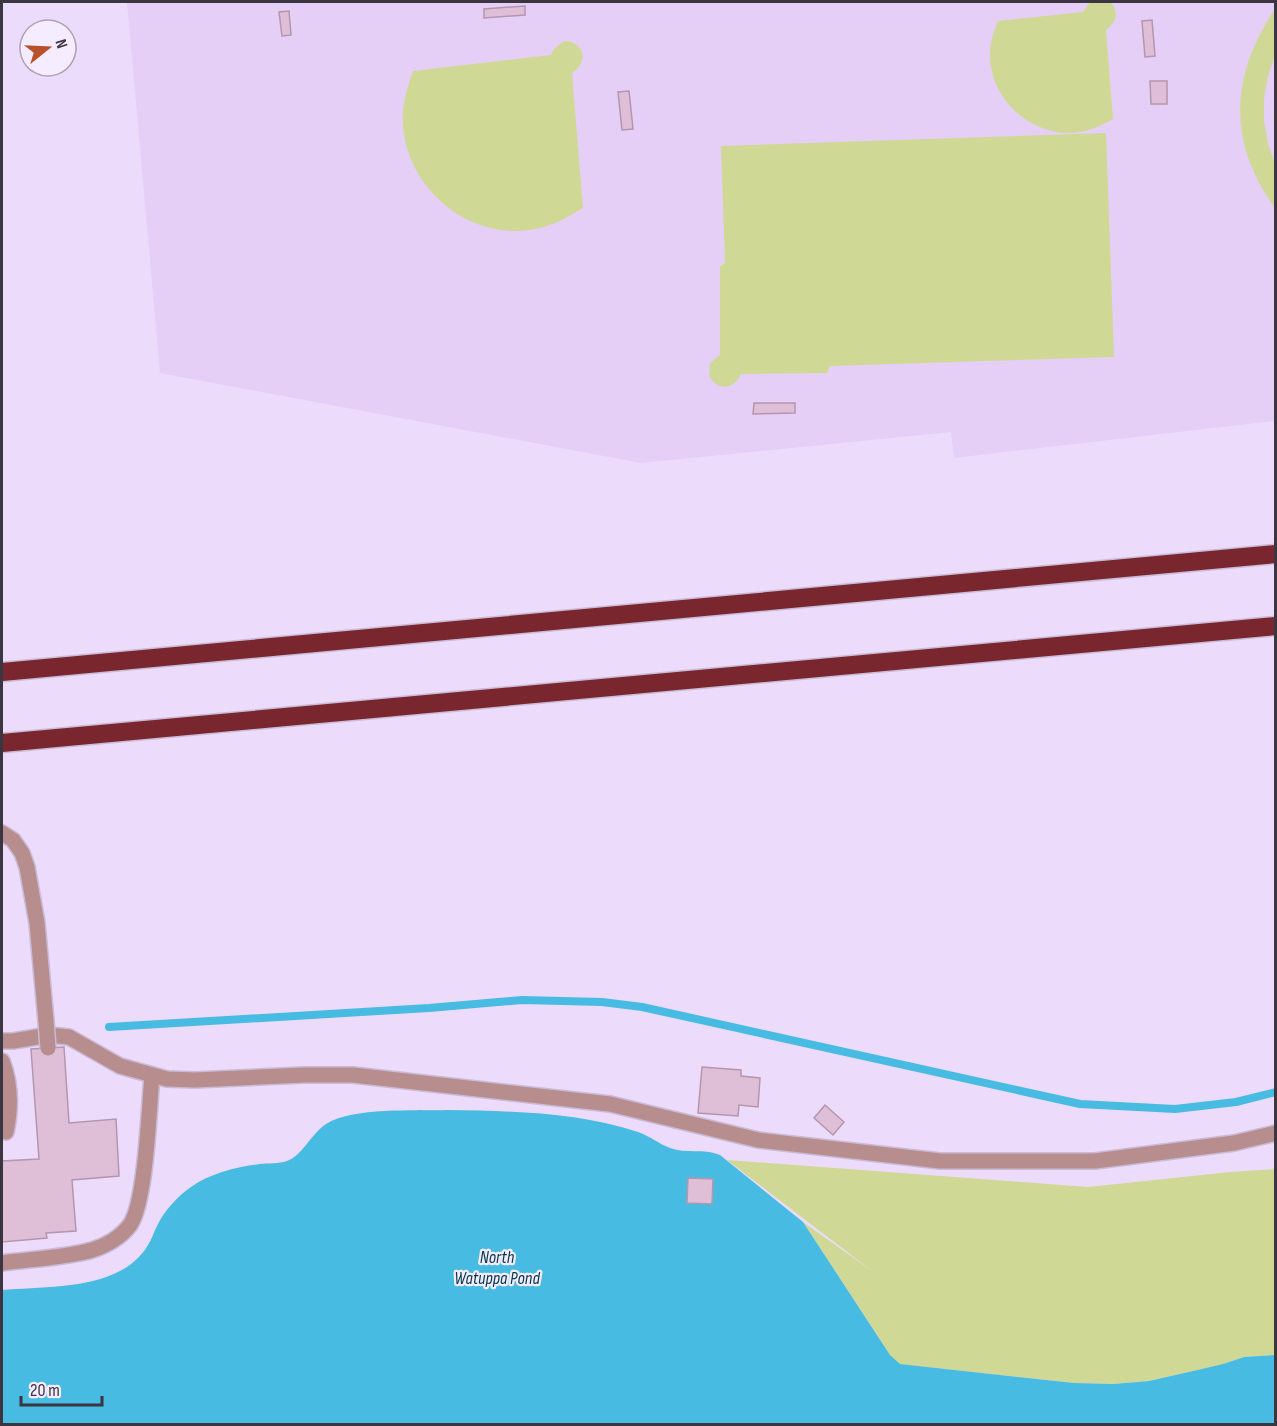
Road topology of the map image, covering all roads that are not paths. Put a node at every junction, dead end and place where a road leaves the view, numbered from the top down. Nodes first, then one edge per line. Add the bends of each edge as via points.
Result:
1 (1275, 554) edge
2 (1275, 626) edge
3 (2, 672) edge
4 (2, 743) edge
5 (2, 833) edge
6 (2, 1041) edge
7 (48, 1048) dead end
8 (2, 1061) edge
9 (152, 1076) junction
10 (6, 1132) dead end
11 (1275, 1133) edge
12 (2, 1263) edge

1 - 3 highway
2 - 4 highway
5 - 7 lane, bridge via 22,853 33,893
6 - 9 lane via 49,1035 69,1037 120,1066
8 - 10 lane via 9,1098
9 - 11 lane via 195,1080 353,1074 610,1104 758,1140 940,1161 1095,1161 1234,1143
9 - 12 lane via 141,1190 130,1225 114,1240 91,1250

